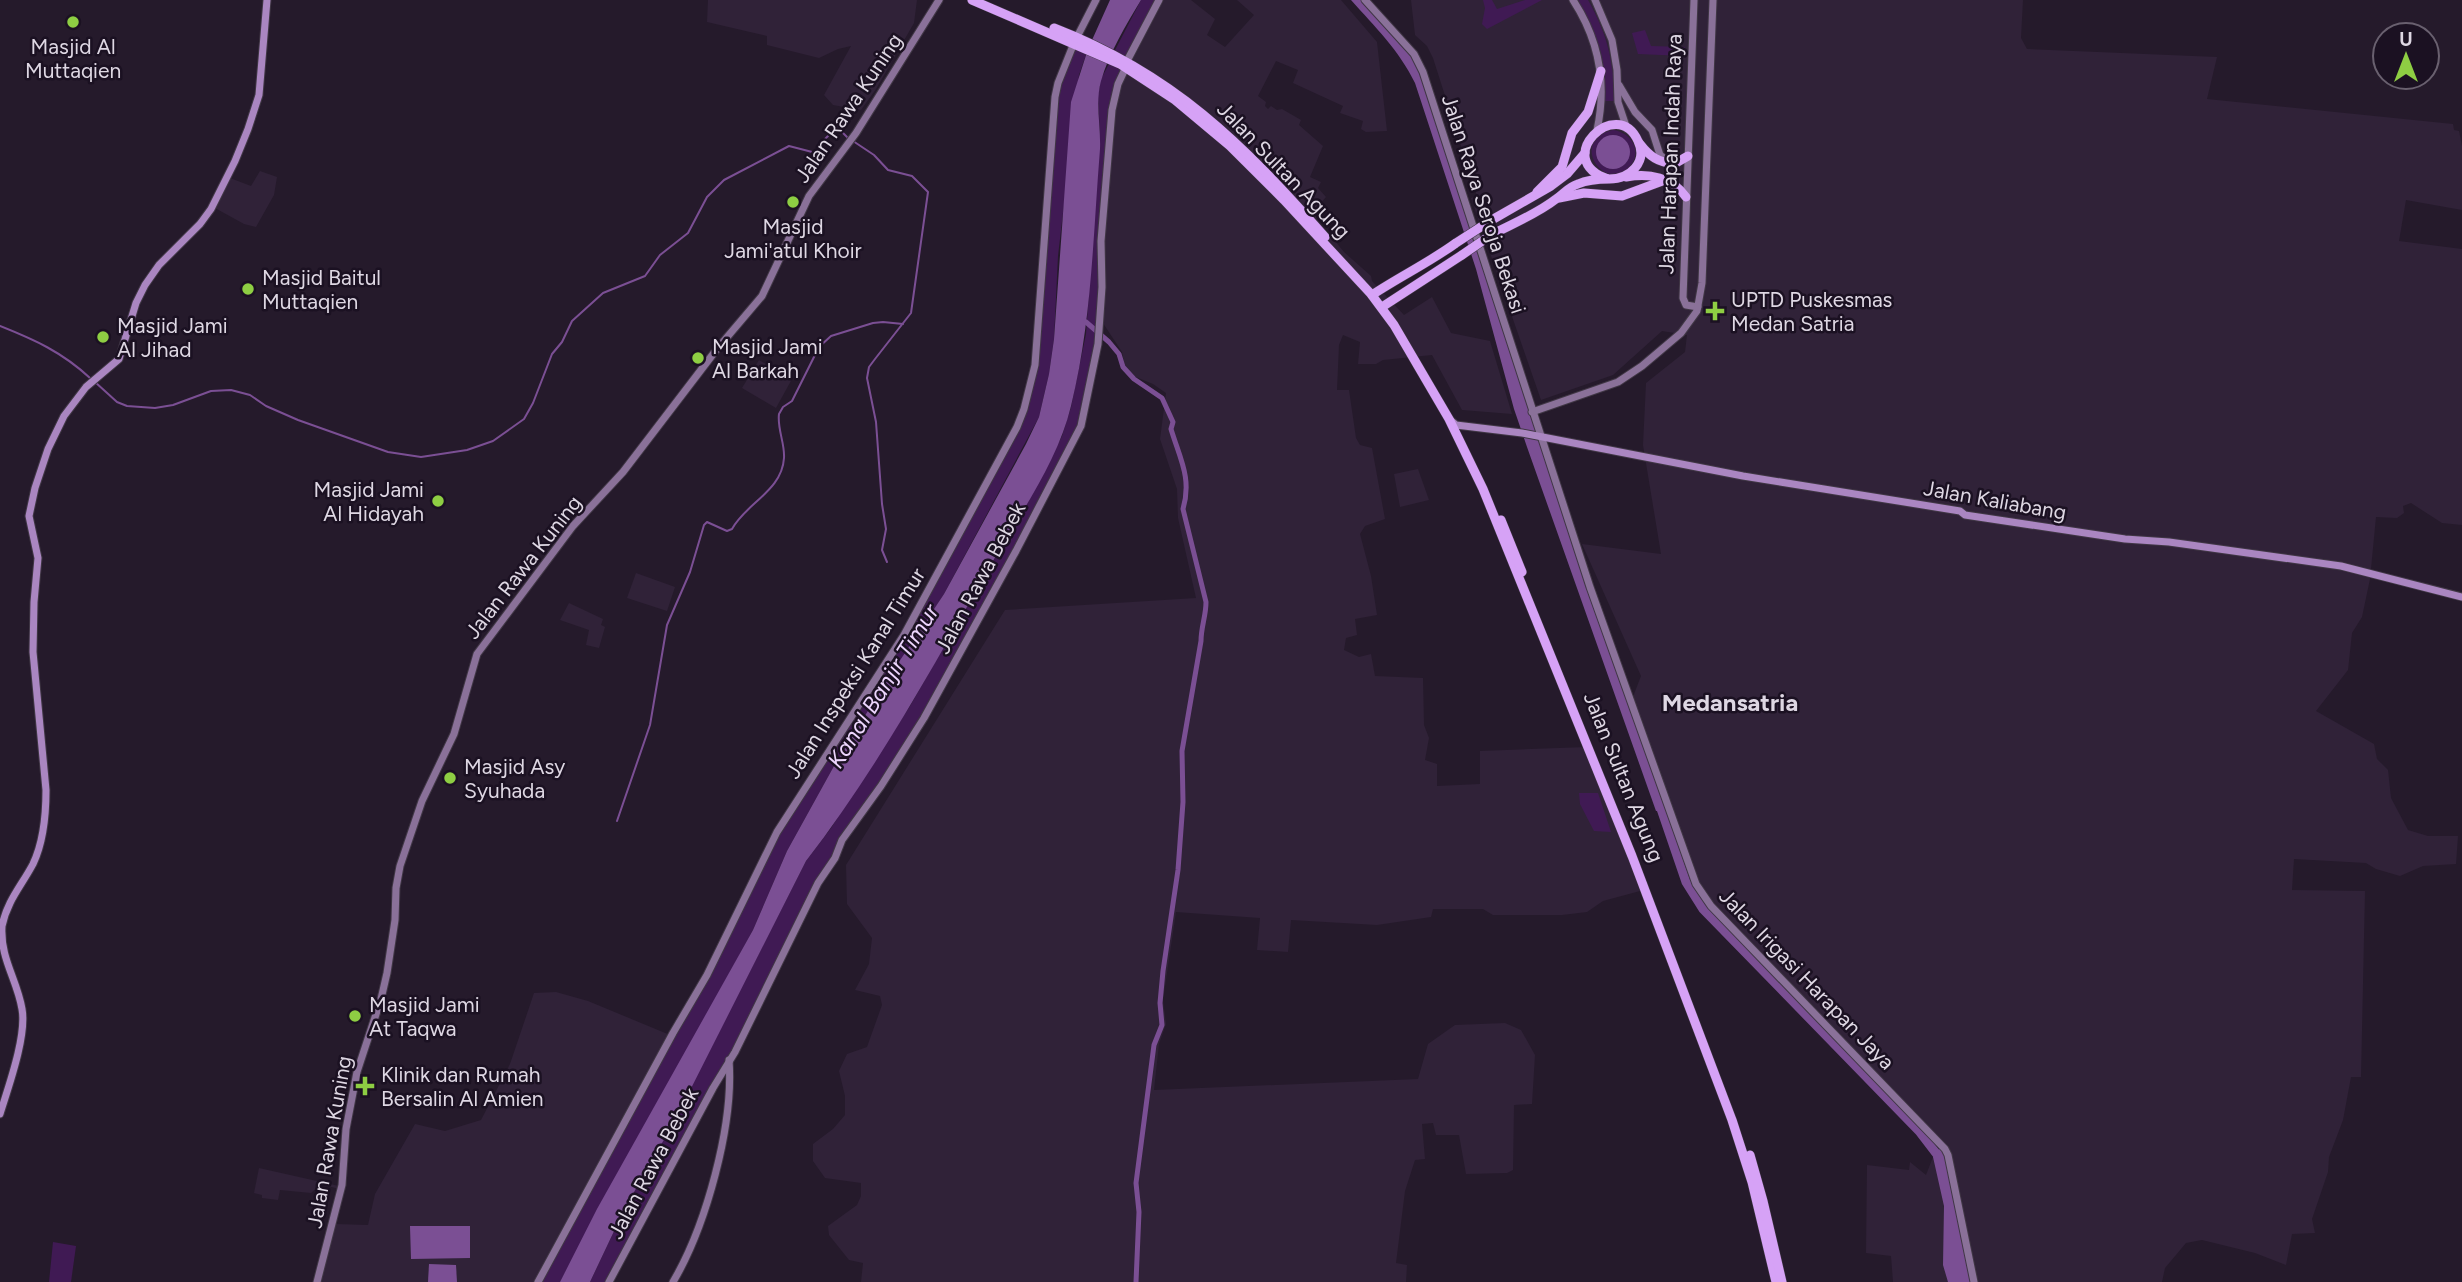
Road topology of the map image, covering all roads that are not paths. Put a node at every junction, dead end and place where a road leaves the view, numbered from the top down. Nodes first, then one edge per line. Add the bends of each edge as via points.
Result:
1 (267, 0) edge
2 (939, 0) edge
3 (972, 0) edge
4 (988, 0) edge
5 (1097, 0) edge
6 (1159, 0) edge
7 (1365, 0) edge
8 (1573, 0) edge
9 (1595, 0) edge
10 (1694, 0) edge
11 (1713, 0) edge
12 (1078, 41) junction
13 (1124, 63) junction
14 (1601, 71) junction
15 (1618, 82) junction
16 (1627, 129) junction
17 (1597, 130) junction
18 (1639, 142) junction
19 (1586, 153) junction
20 (1688, 156) junction
21 (1672, 164) junction
22 (1624, 177) junction
23 (1608, 179) junction
24 (1665, 180) junction
25 (1537, 192) junction
26 (1686, 197) junction
27 (1558, 199) junction
28 (1389, 283) junction
29 (1369, 284) junction
30 (1682, 291) junction
31 (1701, 293) junction
32 (1375, 294) junction
33 (1398, 296) junction
34 (1384, 305) junction
35 (1698, 307) junction
36 (1395, 315) junction
37 (1532, 412) junction
38 (1452, 422) junction
39 (1538, 436) junction
40 (2462, 597) edge
41 (1683, 983) junction
42 (729, 1059) junction
43 (0, 1114) edge
44 (317, 1282) edge
45 (538, 1282) edge
46 (609, 1282) edge
47 (673, 1282) edge
48 (1776, 1282) edge
49 (1782, 1282) edge
50 (1974, 1282) edge

1 - 43 main road via 259,95 238,154 211,209 145,285 121,355 89,383 64,416 29,513 38,558 33,652 46,799 39,848 9,903 3,924 5,964 22,1016
2 - 44 street, Jalan Rawa Kuning via 856,133 809,196 753,308 623,472 573,526 477,653 454,734 422,802 400,866 386,981 357,1072 342,1185
3 - 12 highway
4 - 12 highway
5 - 12 street, Jalan Inspeksi Kanal Timur
6 - 13 street, Jalan Rawa Bebek
7 - 37 street, Jalan Raya Seroja Bekasi via 1414,54 1423,72
8 - 14 street via 1591,33
9 - 15 street via 1612,40
10 - 20 street, Jalan Harapan Indah Raya
11 - 31 street, Jalan Harapan Indah Raya
12 - 13 highway
12 - 45 street, Jalan Inspeksi Kanal Timur via 1055,97 1035,365 1017,428 904,635 777,832 707,975
13 - 29 highway, Jalan Sultan Agung via 1179,94 1222,129
13 - 32 highway, Jalan Sultan Agung via 1230,146
13 - 42 street, Jalan Rawa Bebek via 1112,110 1098,344 1081,426 924,718 818,883
14 - 17 street
14 - 25 highway via 1588,112 1572,133 1562,167
15 - 16 street via 1618,102
15 - 21 street via 1652,131 1662,159
16 - 17 highway via 1612,125
16 - 18 highway
17 - 19 highway via 1588,140
18 - 21 highway via 1654,159
18 - 22 highway via 1640,159
19 - 23 highway via 1593,171
19 - 25 highway via 1567,174
20 - 21 highway
20 - 26 street, Jalan Harapan Indah Raya
22 - 23 highway
22 - 24 highway via 1640,174
23 - 27 highway via 1578,183
24 - 26 highway
24 - 27 highway via 1622,196 1584,193
25 - 28 highway, bridge
26 - 30 street, Jalan Harapan Indah Raya
27 - 33 highway, bridge via 1491,235
28 - 29 highway
28 - 32 highway
29 - 32 highway, Jalan Sultan Agung
30 - 31 street, Jalan Harapan Indah Raya
30 - 35 street via 1684,303
31 - 35 street
32 - 34 highway, Jalan Sultan Agung
33 - 34 highway
33 - 36 highway
34 - 36 highway, Jalan Sultan Agung
34 - 38 highway, Jalan Sultan Agung
35 - 37 street via 1681,333 1618,382
36 - 38 highway, Jalan Sultan Agung
37 - 39 street, Jalan Raya Seroja Bekasi
38 - 39 main road, Jalan Kaliabang
38 - 41 highway, Jalan Sultan Agung via 1511,552
39 - 40 main road, Jalan Kaliabang via 1965,515 2341,566
39 - 50 street, Jalan Irigasi Harapan Jaya via 1696,884 1711,906 1945,1149
41 - 48 highway, Jalan Sultan Agung via 1752,1182
41 - 49 highway, Jalan Sultan Agung via 1755,1171
42 - 46 street, Jalan Rawa Bebek
42 - 47 street, Jalan Rawa Bebek via 727,1114 712,1189

